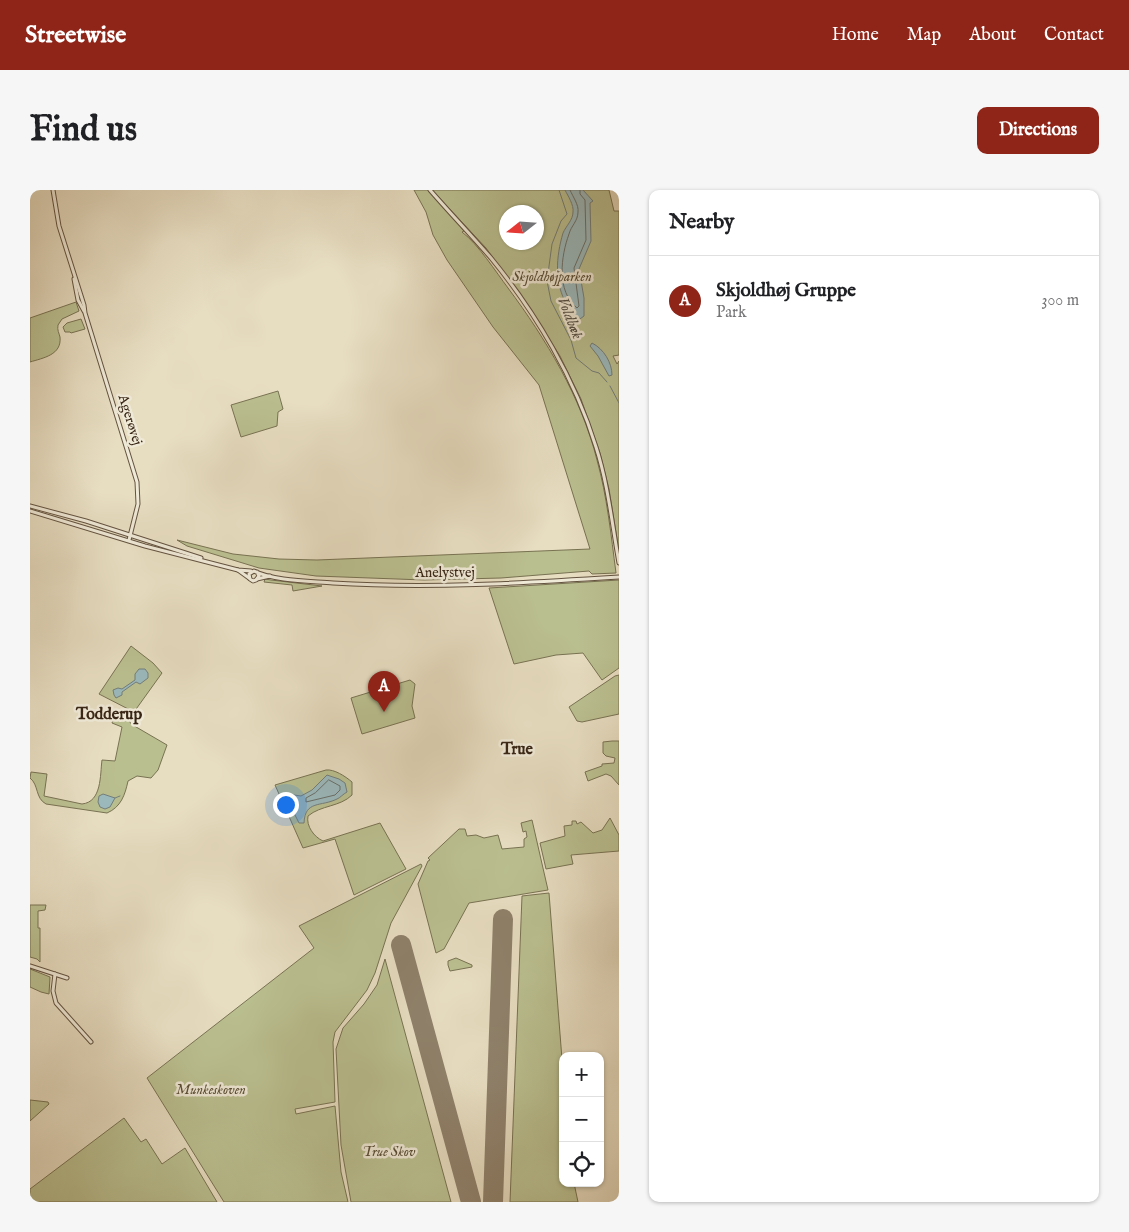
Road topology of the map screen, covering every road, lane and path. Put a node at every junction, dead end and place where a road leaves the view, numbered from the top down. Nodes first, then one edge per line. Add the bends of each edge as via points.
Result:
1 (53, 190) edge
2 (430, 190) edge
3 (30, 506) edge
4 (30, 512) edge
5 (130, 535) junction
6 (129, 540) junction
7 (208, 562) junction
8 (619, 563) edge
9 (238, 570) junction
10 (251, 571) junction
11 (257, 572) junction
12 (271, 576) junction
13 (619, 577) edge
14 (249, 578) junction
15 (257, 579) junction
16 (30, 966) edge
17 (55, 974) junction
18 (67, 978) dead end
19 (90, 1042) dead end

1 - 5 street, Agerøvej via 73,274 137,482 138,504
2 - 8 street via 492,260 525,305 564,371 585,415 599,456
3 - 5 street
4 - 6 street
5 - 6 street, Agerøvej
5 - 7 street
6 - 7 street
7 - 9 street
9 - 10 street
9 - 14 street
10 - 11 street
10 - 14 street
11 - 12 street, Anelystvej
11 - 15 street
12 - 13 street, Anelystvej via 336,583 421,585
12 - 15 street, Anelystvej
14 - 15 street
16 - 17 street
17 - 18 street
17 - 19 street via 53,991 56,1003

